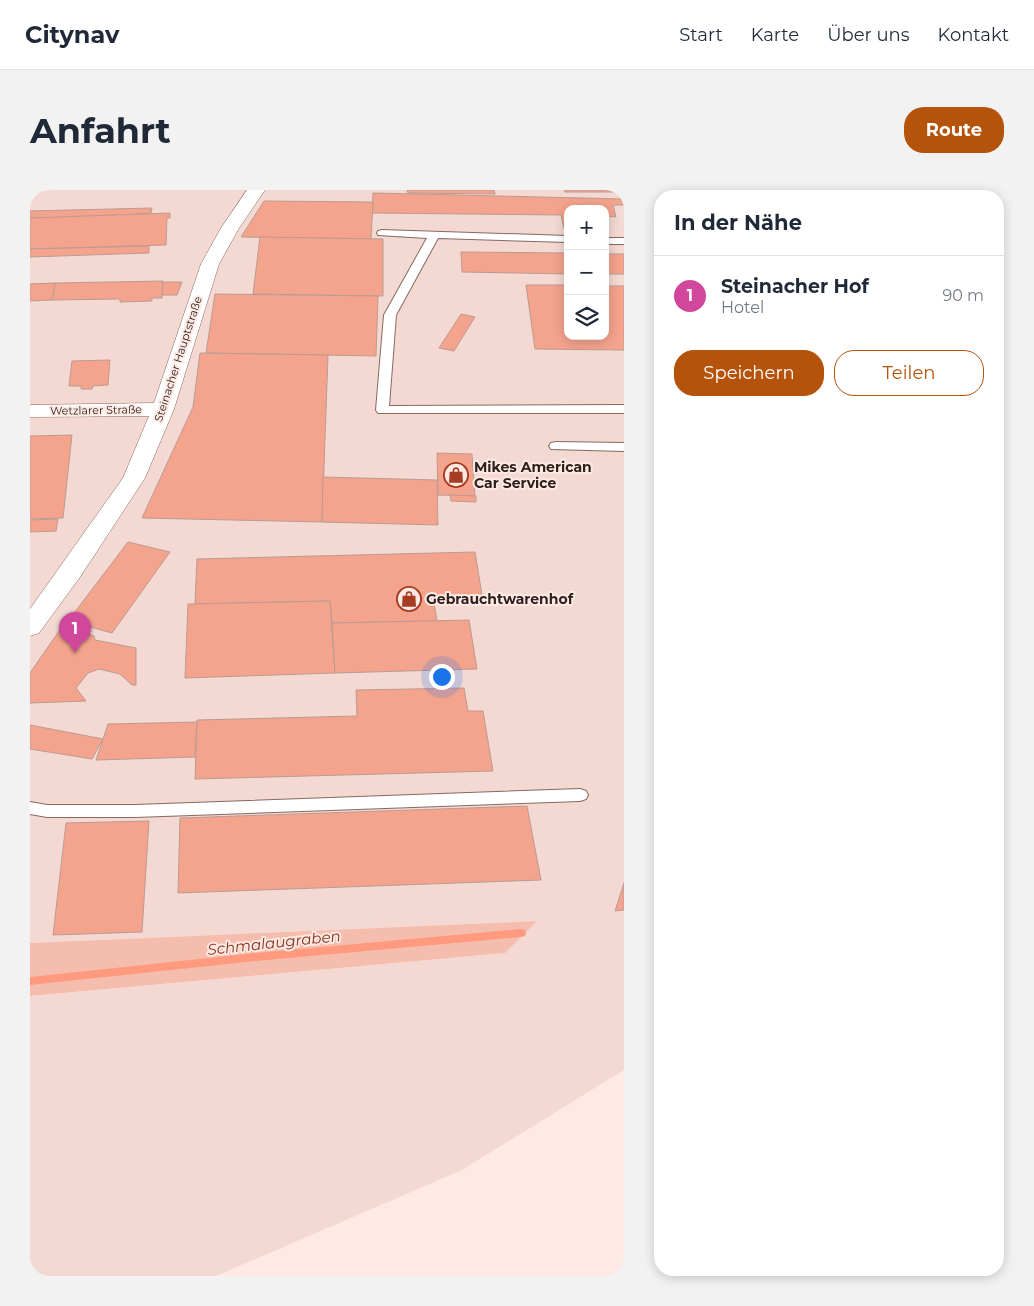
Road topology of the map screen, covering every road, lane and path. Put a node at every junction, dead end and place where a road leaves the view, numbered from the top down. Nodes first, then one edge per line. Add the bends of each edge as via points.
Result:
1 (256, 190) edge
2 (382, 233) dead end
3 (434, 235) junction
4 (564, 239) edge
5 (609, 240) edge
6 (624, 241) edge
7 (163, 409) junction
8 (624, 409) edge
9 (30, 412) edge
10 (556, 446) dead end
11 (624, 447) edge
12 (30, 627) edge
13 (580, 795) dead end
14 (30, 808) edge

1 - 7 street, Steinacher Hauptstraße via 210,264
2 - 3 lane
3 - 4 lane
3 - 8 lane via 390,315 382,410
5 - 6 lane
7 - 9 street, Wetzlarer Straße
7 - 12 street, Steinacher Hauptstraße via 134,478
10 - 11 lane
13 - 14 lane via 135,811 47,811

